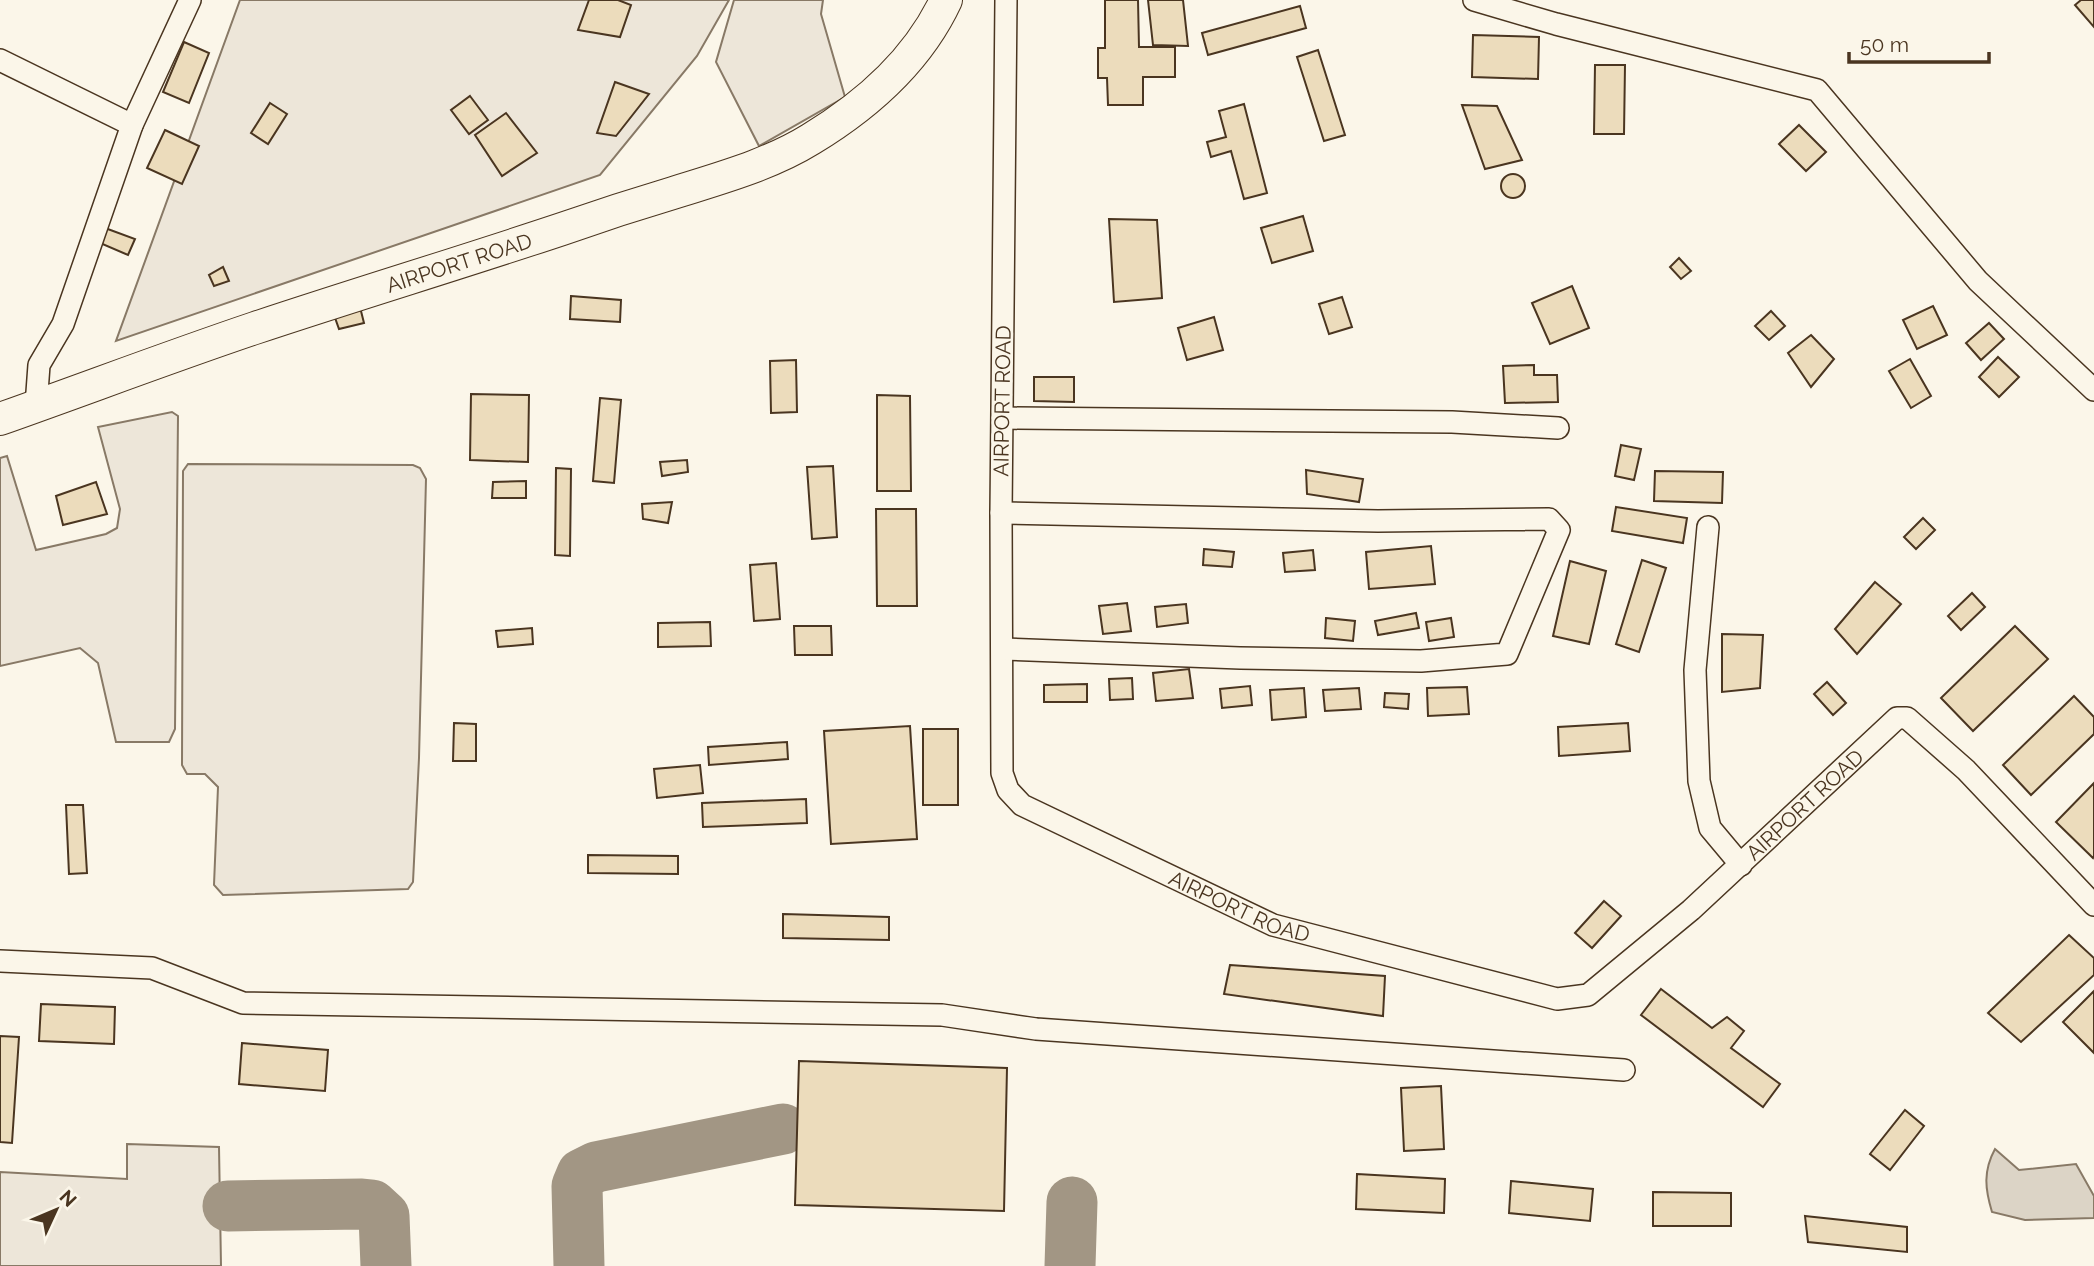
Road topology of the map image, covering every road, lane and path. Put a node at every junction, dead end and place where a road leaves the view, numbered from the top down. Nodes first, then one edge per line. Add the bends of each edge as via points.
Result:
1 (190, 0) edge
2 (946, 0) edge
3 (1006, 0) edge
4 (1474, 0) edge
5 (0, 60) edge
6 (132, 125) junction
7 (2094, 390) edge
8 (36, 406) junction
9 (1002, 418) junction
10 (0, 419) edge
11 (1558, 428) dead end
12 (1001, 513) junction
13 (1708, 527) dead end
14 (1003, 649) junction
15 (1741, 865) junction
16 (2094, 905) edge
17 (0, 961) edge
18 (1624, 1070) dead end

1 - 6 street
2 - 8 highway, AIRPORT ROAD via 923,40 880,88 810,140 768,160 254,328
3 - 9 street, AIRPORT ROAD
4 - 7 street via 1817,90 1978,281
5 - 6 street
6 - 8 street via 63,324 39,365
8 - 10 highway, AIRPORT ROAD
9 - 11 street via 1452,422
9 - 12 street, AIRPORT ROAD
12 - 14 street, AIRPORT ROAD
12 - 14 street via 1378,521 1549,519 1559,530 1507,654 1421,661
13 - 15 street via 1695,670 1699,781 1710,828
14 - 15 street, AIRPORT ROAD via 1002,773 1008,790 1022,805 1273,925 1557,999 1588,995
15 - 16 street, AIRPORT ROAD via 1881,732 1898,718 1907,718 1966,770
17 - 18 street via 152,968 243,1003 942,1015 1036,1029

